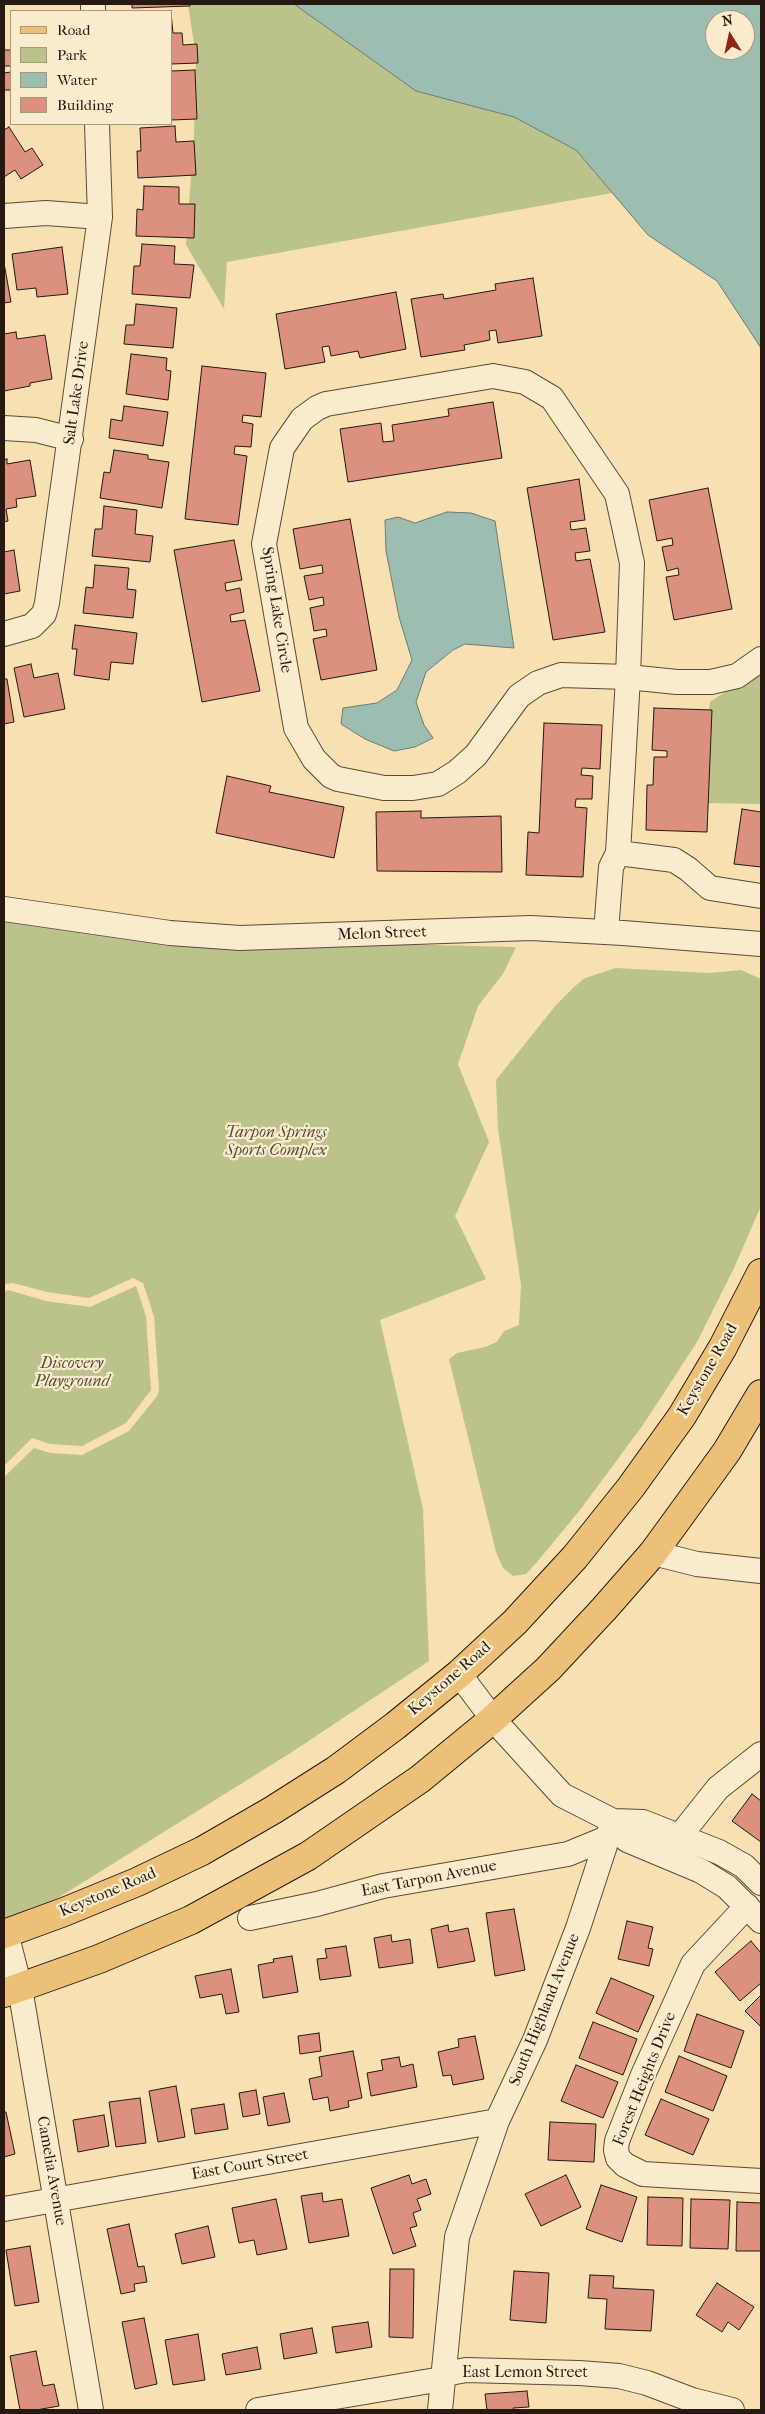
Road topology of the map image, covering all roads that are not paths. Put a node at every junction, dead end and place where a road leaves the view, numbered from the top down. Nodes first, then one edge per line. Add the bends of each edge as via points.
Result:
1 (97, 125) edge
2 (4, 216) edge
3 (100, 217) junction
4 (4, 428) edge
5 (71, 439) junction
6 (4, 634) edge
7 (761, 659) edge
8 (628, 678) junction
9 (618, 853) junction
10 (761, 896) edge
11 (4, 909) edge
12 (614, 932) junction
13 (761, 944) edge
14 (761, 1273) edge
15 (761, 1394) edge
16 (653, 1553) junction
17 (761, 1571) edge
18 (459, 1674) junction
19 (493, 1719) junction
20 (756, 1764) edge
21 (610, 1830) junction
22 (675, 1848) junction
23 (761, 1883) edge
24 (757, 1914) edge
25 (250, 1918) dead end
26 (5, 1933) edge
27 (12, 1990) edge
28 (497, 2121) junction
29 (761, 2181) edge
30 (56, 2200) junction
31 (4, 2209) edge
32 (442, 2379) junction
33 (91, 2410) edge
34 (258, 2410) edge
35 (440, 2410) edge
36 (732, 2410) edge

1 - 3 street, Salt Lake Drive
2 - 3 street via 46,213
3 - 5 street, Salt Lake Drive
4 - 5 street via 36,430
5 - 6 street, Salt Lake Drive via 44,614 32,626
7 - 8 street via 737,676 711,682
8 - 8 street, Spring Lake Circle via 633,569 620,503 614,488 555,402 542,391 526,382 493,376 326,404 307,415 290,434 282,448 264,544 296,728 310,754 331,776 354,784 384,788 438,784 467,764 520,696 538,683 561,675
8 - 9 street, Spring Lake Circle
9 - 10 street via 674,860 710,888
9 - 12 street, Spring Lake Circle via 610,867
11 - 12 street, Melon Street via 177,934 240,938 523,928
12 - 13 street, Melon Street
14 - 18 main road, Keystone Road via 723,1347 682,1416 631,1487 575,1557 529,1607
15 - 16 main road via 727,1451
16 - 17 street via 697,1564
16 - 19 main road via 548,1669
18 - 19 street
18 - 26 main road, Keystone Road via 336,1770 202,1851 137,1882
19 - 21 street via 562,1795
19 - 27 main road via 420,1779 308,1856 190,1920 99,1959
20 - 22 street via 718,1788
21 - 22 street via 642,1822
21 - 25 street, East Tarpon Avenue via 568,1854 383,1886
21 - 28 street, South Highland Avenue via 578,1928 535,2040
22 - 23 street via 719,1852 744,1866
22 - 24 street via 701,1871 727,1886
24 - 29 street, Forest Heights Drive via 693,1964 644,2075 616,2150 618,2158 643,2174
26 - 27 street, Camelia Avenue
27 - 30 street, Camelia Avenue
28 - 30 street, East Court Street
28 - 32 street, South Highland Avenue via 457,2237
30 - 31 street, East Court Street
30 - 33 street, Camelia Avenue
32 - 34 street, East Lemon Street
32 - 35 street, South Highland Avenue
32 - 36 street, East Lemon Street via 450,2373 466,2370 609,2375

